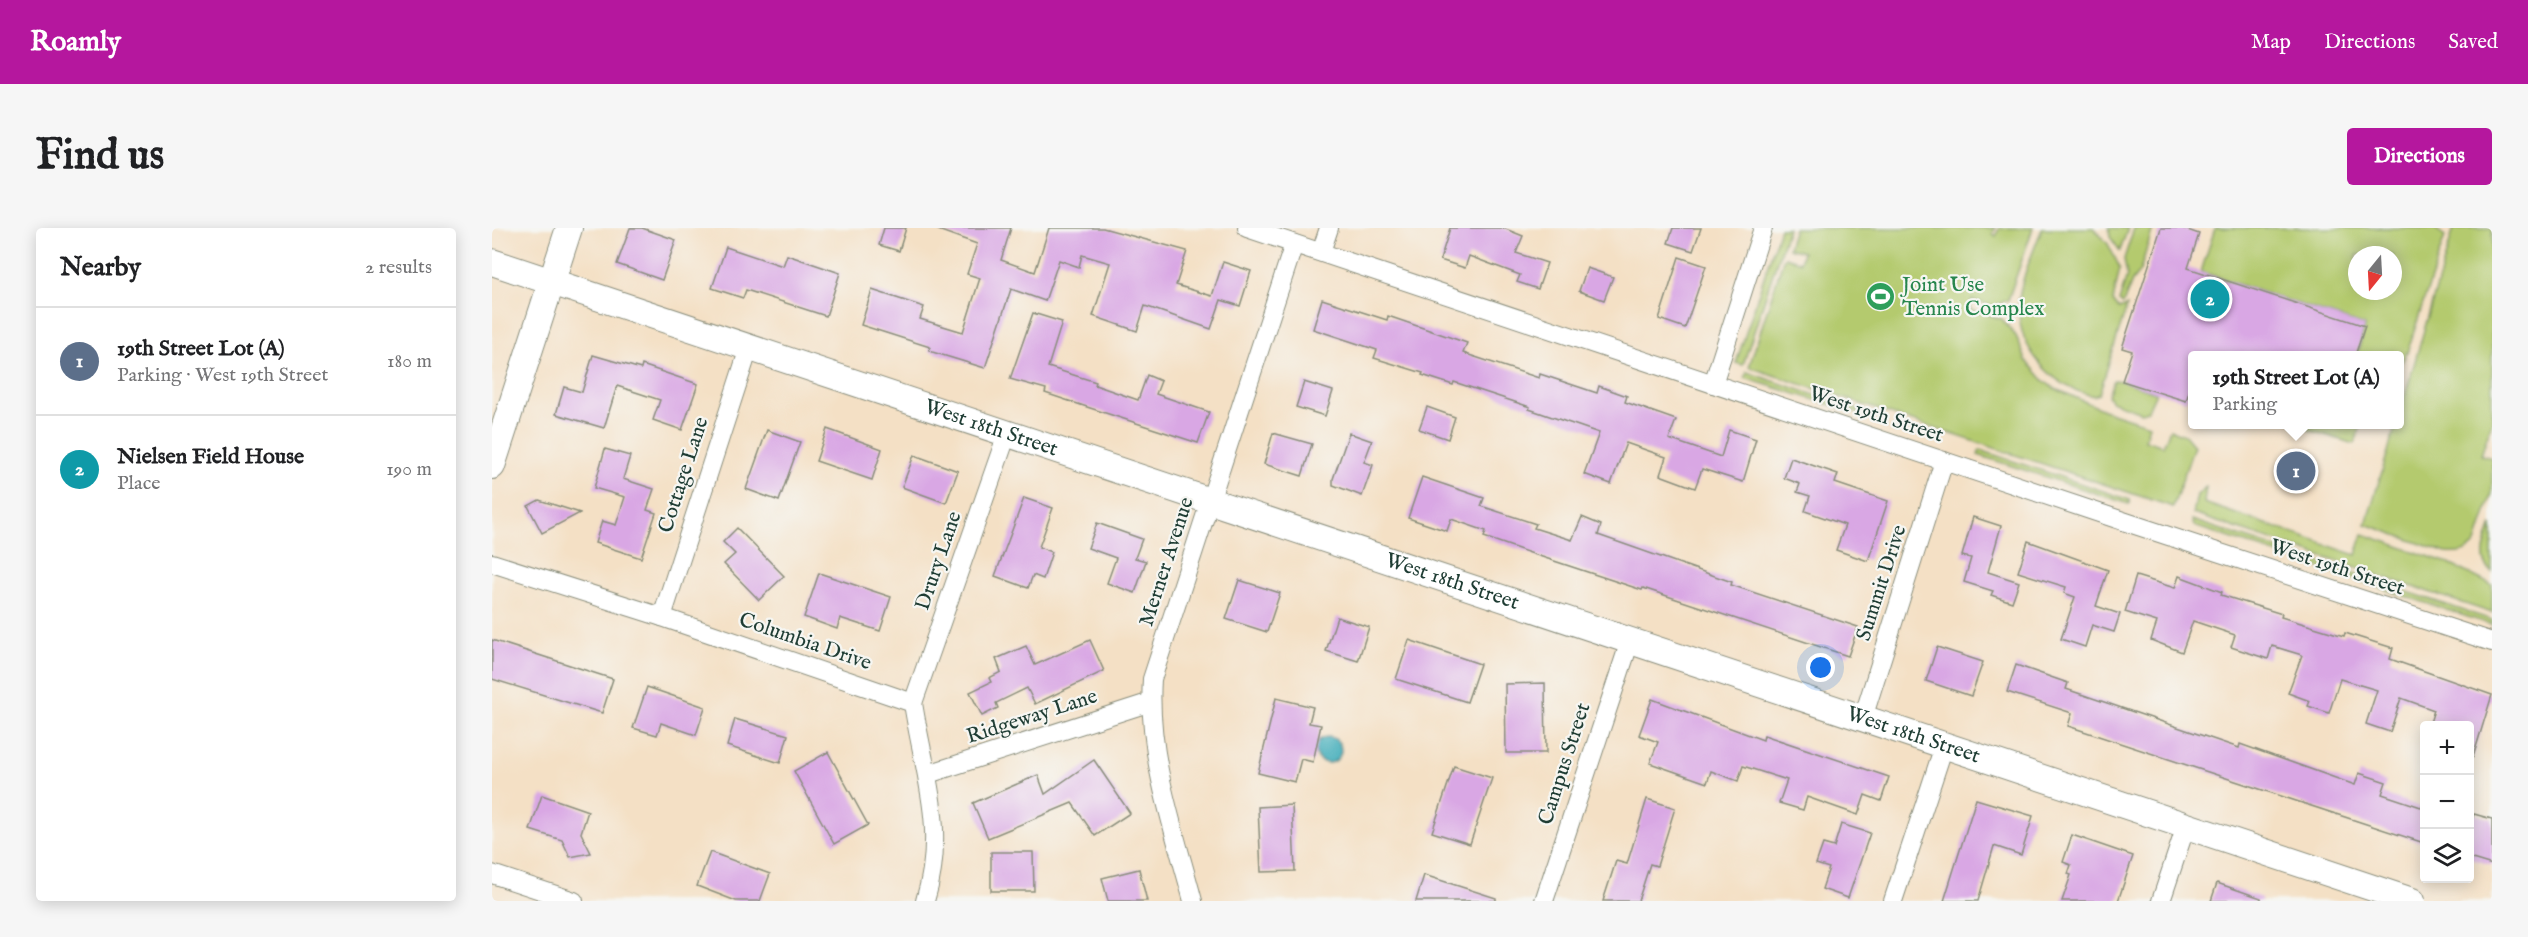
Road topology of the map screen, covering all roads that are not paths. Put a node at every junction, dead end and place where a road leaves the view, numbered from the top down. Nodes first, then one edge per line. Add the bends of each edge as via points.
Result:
1 (569, 228) edge
2 (1247, 228) edge
3 (1329, 228) edge
4 (1763, 228) edge
5 (1294, 244) junction
6 (1321, 252) junction
7 (492, 262) edge
8 (552, 282) junction
9 (749, 348) junction
10 (1713, 384) junction
11 (1007, 434) junction
12 (1944, 461) junction
13 (492, 466) edge
14 (1210, 501) junction
15 (492, 562) edge
16 (662, 617) junction
17 (1630, 640) junction
18 (2492, 642) edge
19 (1150, 702) junction
20 (913, 703) junction
21 (1863, 718) junction
22 (1944, 746) junction
23 (928, 774) junction
24 (2186, 826) junction
25 (492, 874) edge
26 (574, 901) edge
27 (925, 901) edge
28 (1193, 901) edge
29 (1544, 901) edge
30 (1893, 901) edge
31 (2162, 901) edge
32 (2412, 901) edge

1 - 8 main road
2 - 5 street, West 19th Street
3 - 6 street
4 - 10 street
5 - 6 street, West 19th Street
5 - 14 street, Merner Avenue
6 - 10 street, West 19th Street
7 - 8 main road, West 18th Street
8 - 9 main road, West 18th Street
8 - 13 main road
9 - 11 main road, West 18th Street
9 - 16 street, Cottage Lane
10 - 12 street, West 19th Street
11 - 14 main road, West 18th Street
11 - 20 street, Drury Lane
12 - 18 street, West 19th Street
12 - 21 street, Summit Drive
14 - 17 main road, West 18th Street
14 - 19 street, Merner Avenue via 1152,679
15 - 16 street, Columbia Drive
16 - 20 street, Columbia Drive
17 - 21 main road, West 18th Street
17 - 29 street, Campus Street
19 - 23 street, Ridgeway Lane
19 - 28 street, Merner Avenue via 1158,769
20 - 23 street
21 - 22 main road, West 18th Street
22 - 24 main road, West 18th Street
22 - 30 street
23 - 27 street via 935,814
24 - 31 street
24 - 32 main road, West 18th Street
25 - 26 street

